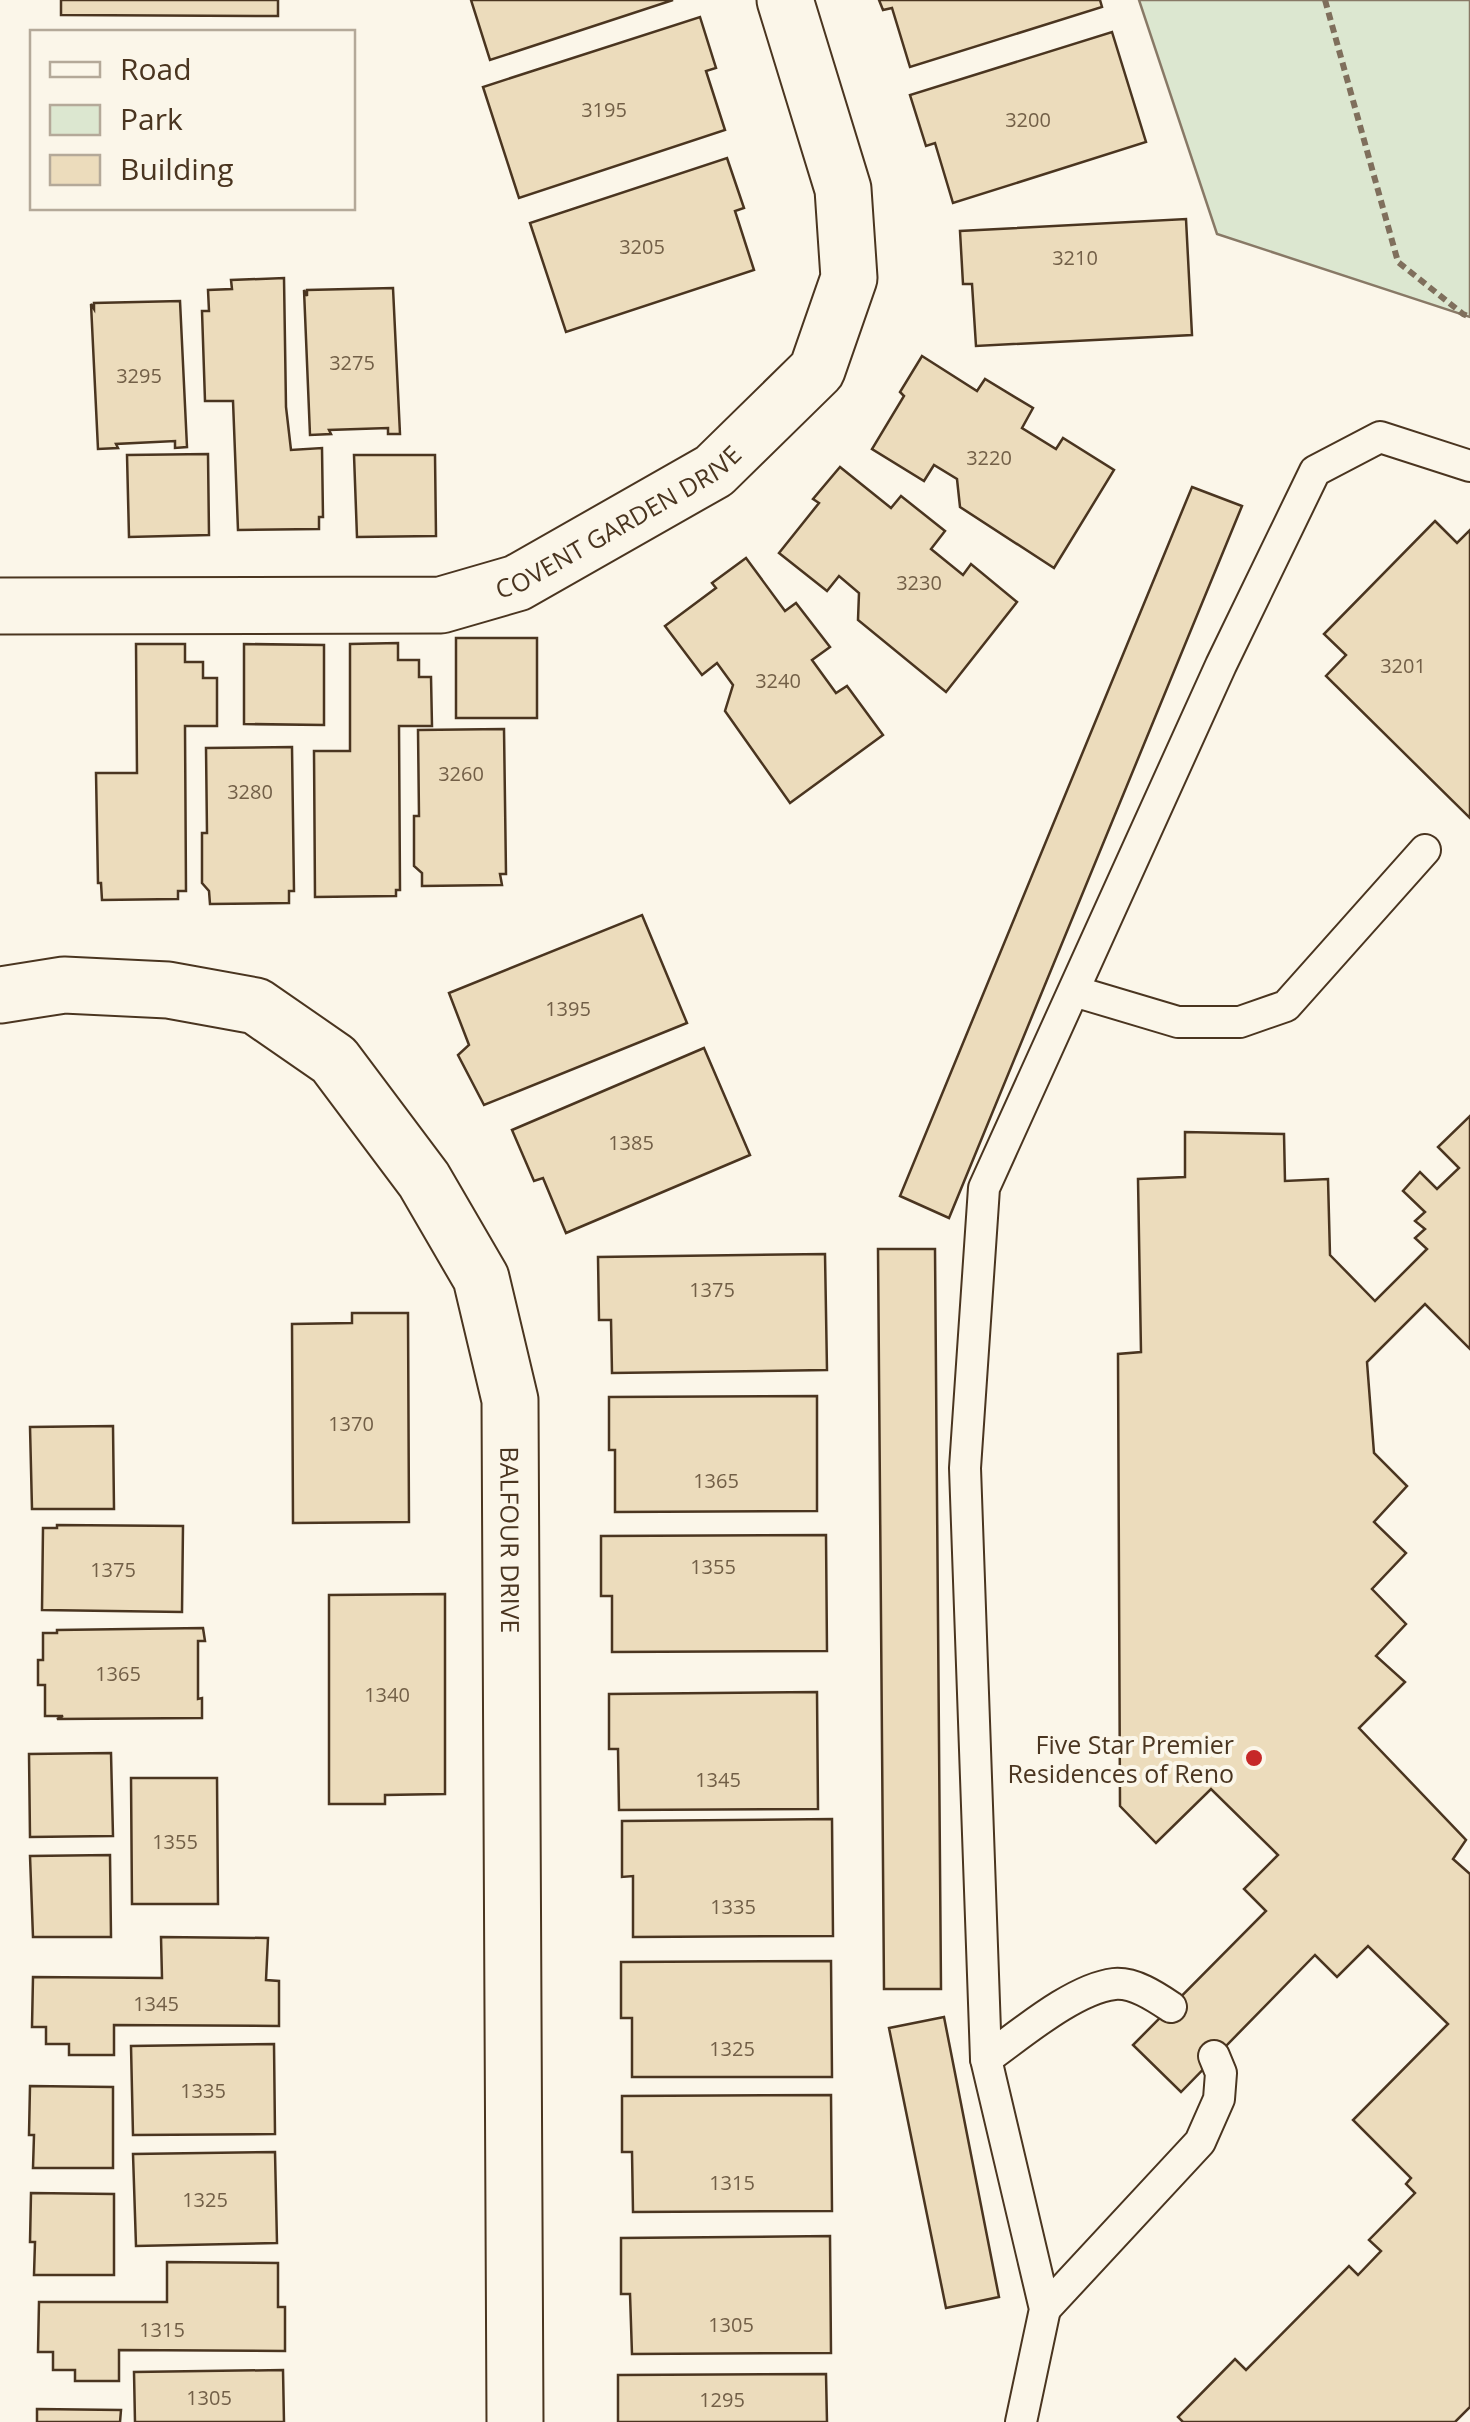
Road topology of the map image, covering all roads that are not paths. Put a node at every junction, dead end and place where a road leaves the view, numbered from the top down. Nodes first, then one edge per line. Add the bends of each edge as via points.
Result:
1 (785, 0) edge
2 (1470, 466) edge
3 (0, 606) edge
4 (1424, 850) dead end
5 (1074, 991) junction
6 (0, 995) edge
7 (1172, 2007) dead end
8 (1214, 2056) dead end
9 (986, 2059) junction
10 (1045, 2309) junction
11 (515, 2422) edge
12 (1021, 2422) edge

1 - 3 street, COVENT GARDEN DRIVE via 843,189 849,278 817,370 714,470 516,583 440,605
2 - 5 lane via 1380,437 1315,472
4 - 5 lane via 1286,1006 1240,1022 1178,1022
5 - 9 lane via 984,1188 965,1468
6 - 11 street, BALFOUR DRIVE via 64,985 168,990 256,1006 334,1060 424,1180 481,1278 510,1400
7 - 9 lane via 1117,1983 1090,1991
8 - 10 lane via 1221,2073 1218,2099 1200,2142
9 - 10 lane
10 - 12 lane

